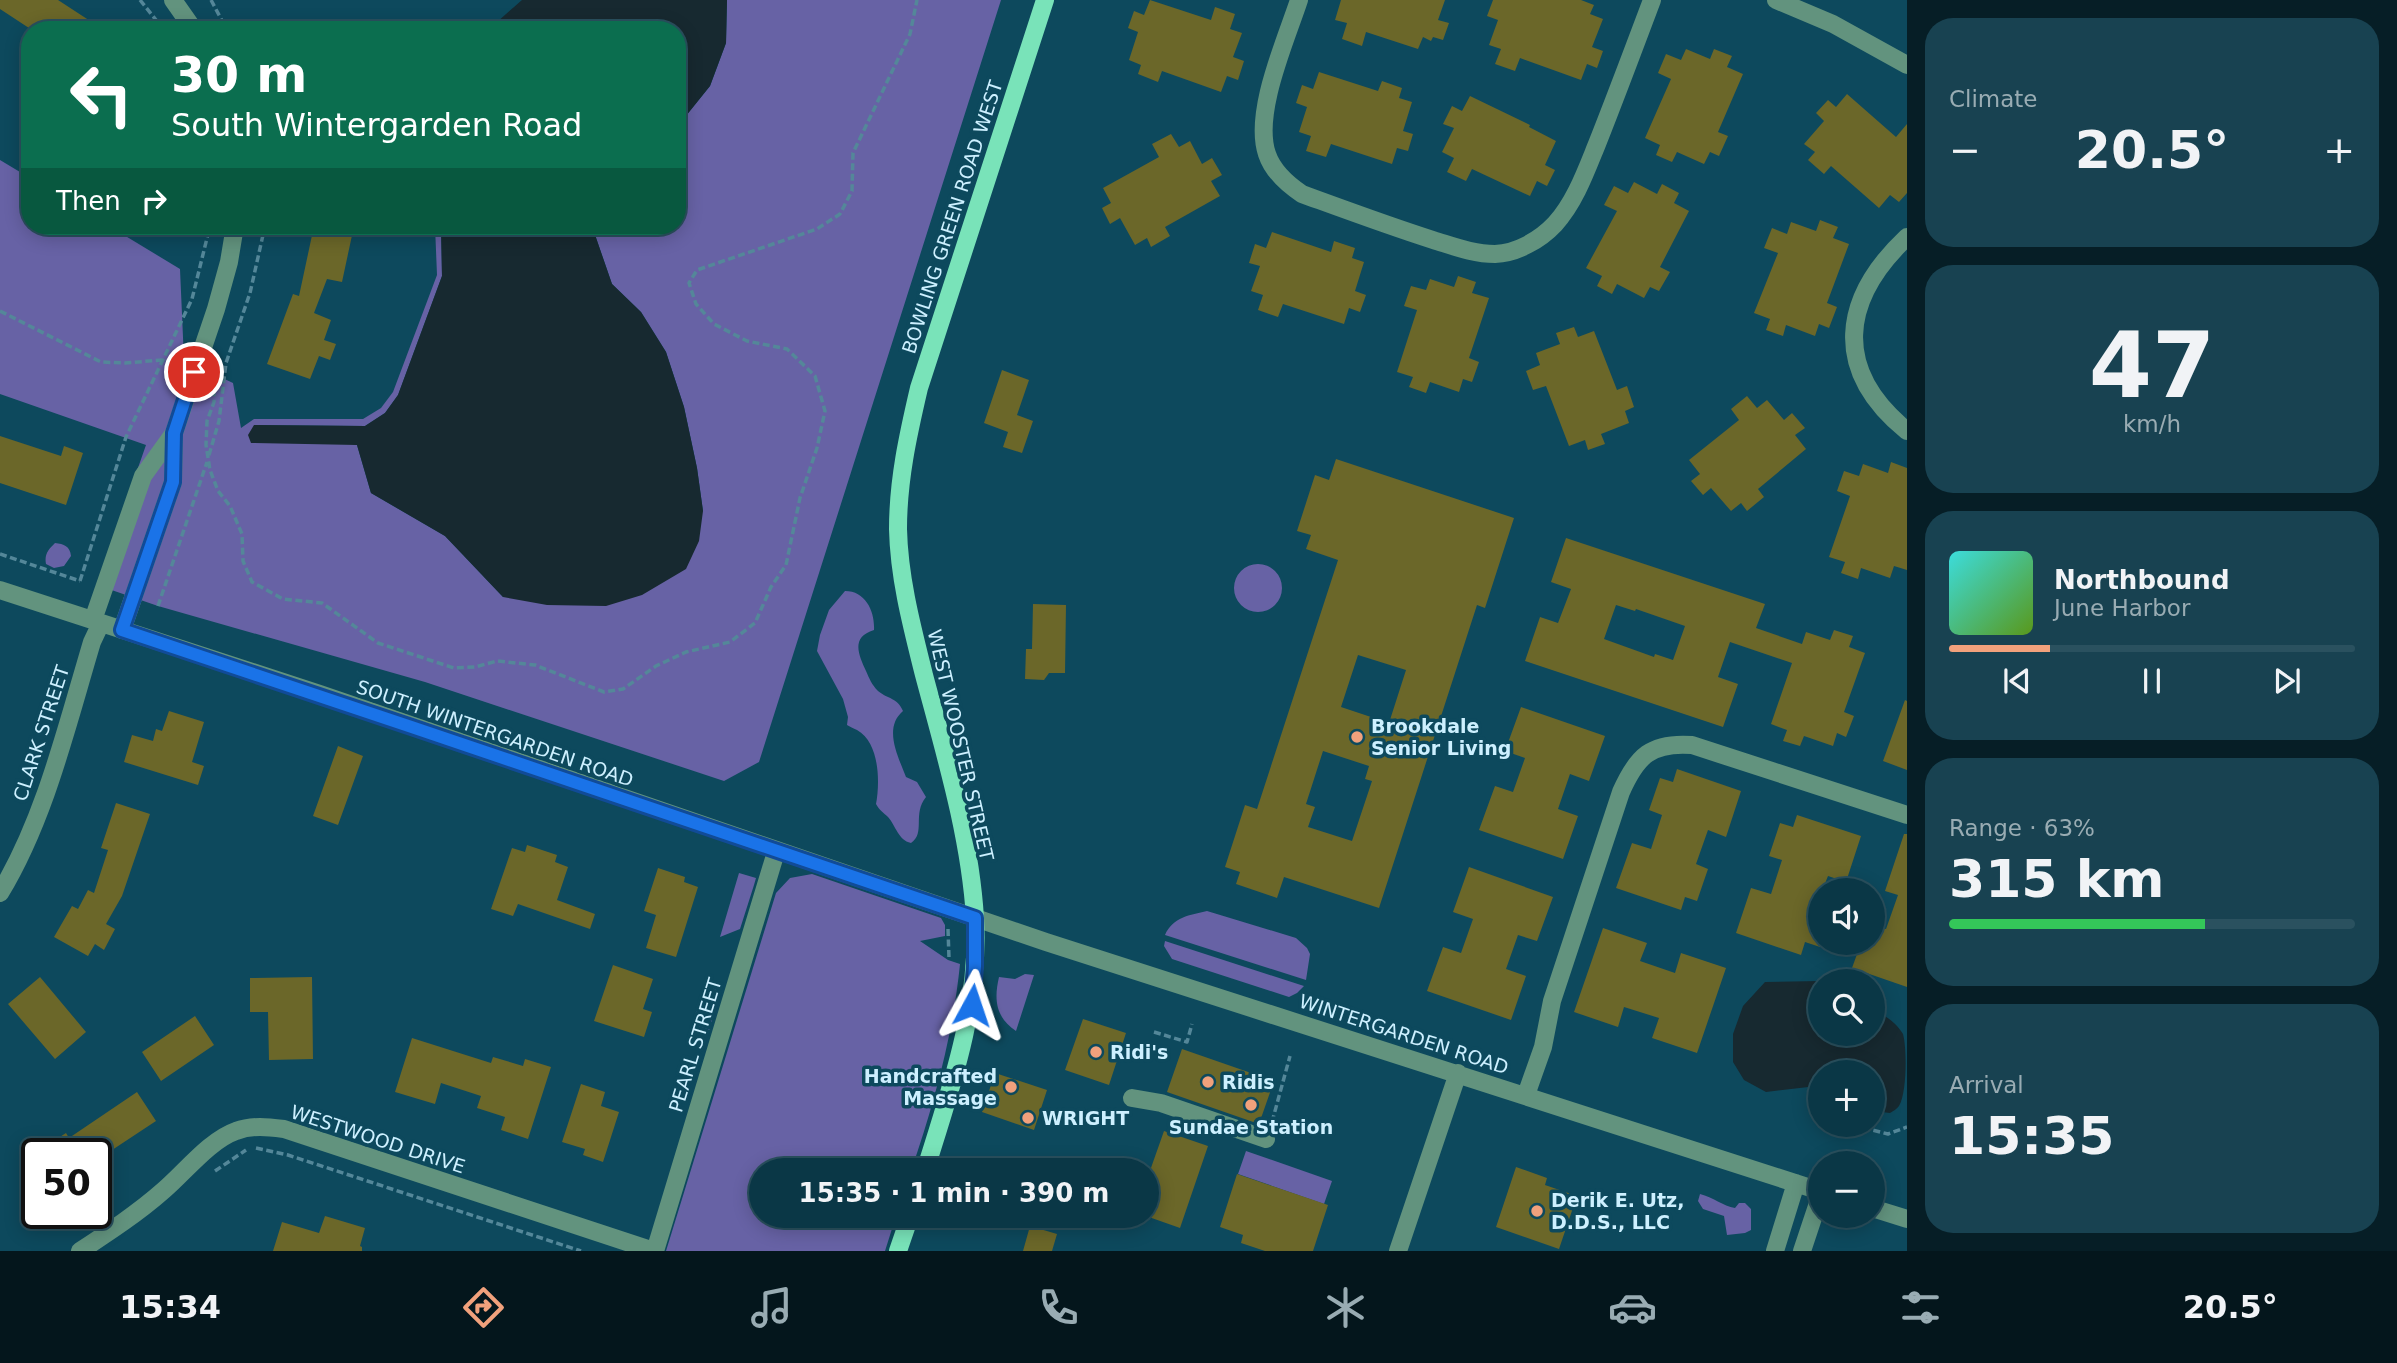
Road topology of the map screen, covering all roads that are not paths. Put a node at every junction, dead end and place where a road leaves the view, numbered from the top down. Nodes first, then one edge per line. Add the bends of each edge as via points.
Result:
1 (1045, 0) edge
2 (1299, 0) edge
3 (1652, 0) edge
4 (1776, 0) edge
5 (176, 1) edge
6 (188, 21) edge
7 (1907, 65) edge
8 (234, 235) edge
9 (1907, 237) edge
10 (1907, 431) edge
11 (174, 433) junction
12 (905, 449) joint
13 (0, 590) edge
14 (97, 622) junction
15 (122, 630) junction
16 (1907, 815) edge
17 (776, 852) junction
18 (0, 893) edge
19 (975, 918) junction
20 (1458, 1073) junction
21 (1526, 1095) junction
22 (1132, 1098) dead end
23 (1266, 1139) road end
24 (929, 1158) edge
25 (1796, 1183) junction
26 (1808, 1187) edge
27 (1885, 1212) edge
28 (1907, 1219) edge
29 (906, 1228) edge
30 (1810, 1228) edge
31 (80, 1251) edge
32 (655, 1251) edge
33 (898, 1251) edge
34 (1398, 1251) edge
35 (1775, 1251) edge
36 (1802, 1251) edge

1 - 12 main road, BOWLING GREEN ROAD WEST via 919,388
2 - 3 street via 1263,118 1265,145 1275,170 1302,194 1459,248 1496,254 1542,236 1565,211
4 - 7 street via 1833,24
5 - 6 street
8 - 11 street via 219,298
9 - 10 street via 1865,288 1854,337 1866,384
11 - 14 street, CLARK STREET via 143,476
11 - 15 street via 173,482
12 - 19 main road, WEST WOOSTER STREET via 898,530 903,579 953,784
13 - 14 street, SOUTH WINTERGARDEN ROAD
14 - 15 street, SOUTH WINTERGARDEN ROAD
14 - 18 street, CLARK STREET via 36,817
15 - 17 street, SOUTH WINTERGARDEN ROAD
16 - 21 street via 1692,745 1671,744 1653,750 1639,761 1621,792
17 - 19 street, SOUTH WINTERGARDEN ROAD
17 - 32 street, PEARL STREET
19 - 20 street, WINTERGARDEN ROAD
19 - 24 main road, WEST WOOSTER STREET via 972,1005
20 - 21 street, WINTERGARDEN ROAD
20 - 34 street
21 - 25 street, WINTERGARDEN ROAD
22 - 23 street via 1161,1103
25 - 26 street, WINTERGARDEN ROAD
25 - 35 street
27 - 28 street
29 - 33 main road
30 - 36 street
31 - 32 street, WESTWOOD DRIVE via 153,1200 221,1138 268,1126

